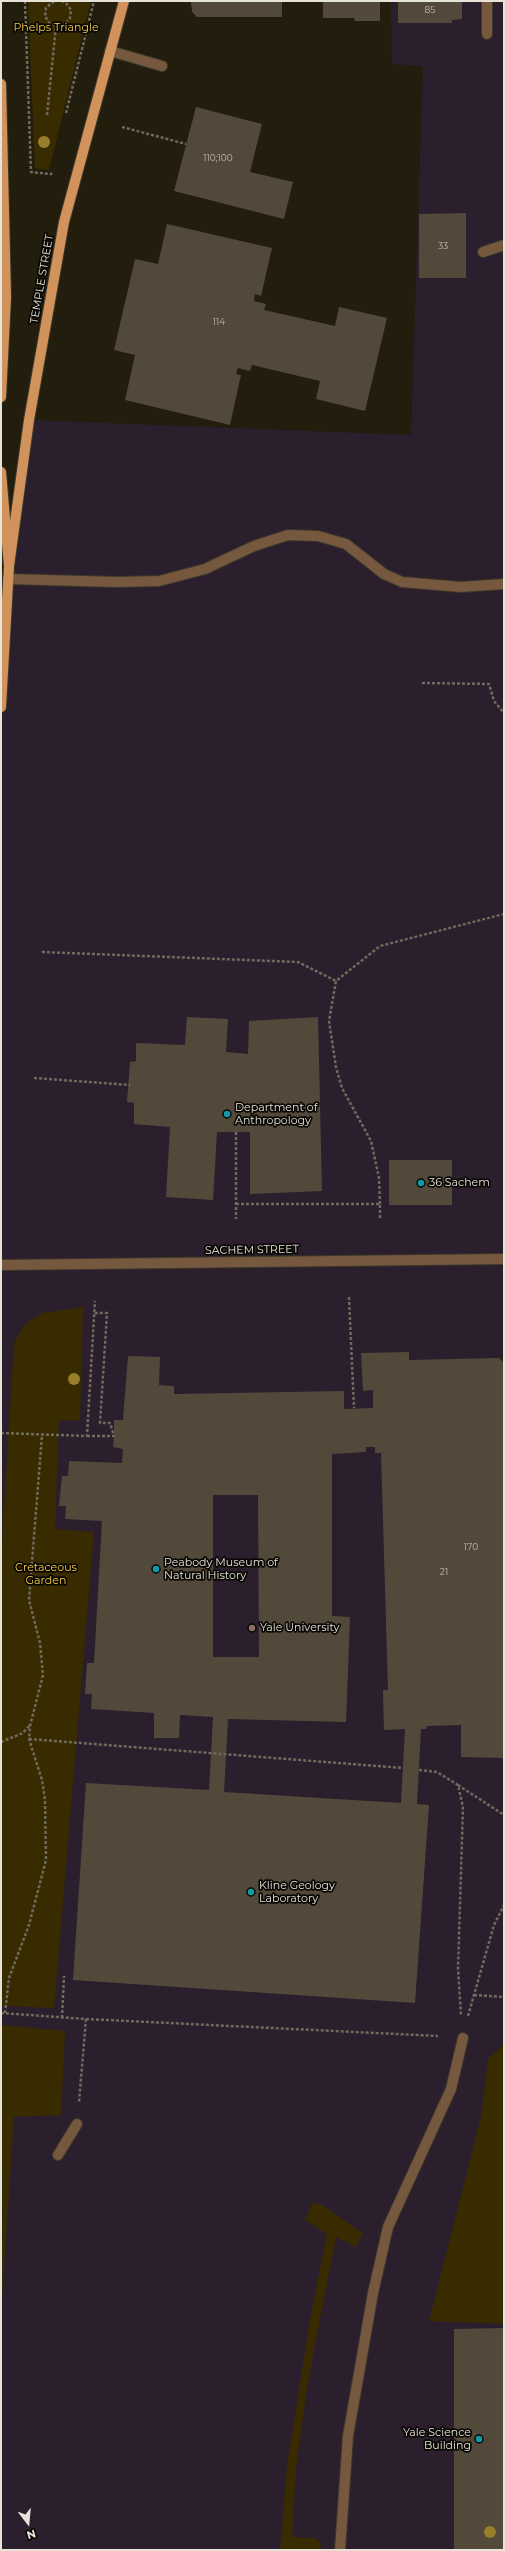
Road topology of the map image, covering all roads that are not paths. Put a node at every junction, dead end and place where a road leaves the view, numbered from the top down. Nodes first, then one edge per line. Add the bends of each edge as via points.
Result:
1 (124, 1) edge
2 (487, 1) edge
3 (487, 34) dead end
4 (110, 51) junction
5 (162, 66) dead end
6 (1, 84) edge
7 (3, 194) edge
8 (504, 244) edge
9 (483, 252) dead end
10 (1, 397) edge
11 (1, 472) edge
12 (9, 566) junction
13 (8, 579) junction
14 (504, 584) edge
15 (1, 707) edge
16 (504, 1259) edge
17 (1, 1265) edge
18 (463, 2038) road end
19 (77, 2124) road end
20 (58, 2155) dead end
21 (340, 2550) edge

1 - 4 main road, TEMPLE STREET
2 - 3 street
4 - 5 street
4 - 12 main road, TEMPLE STREET via 64,222 29,420
6 - 7 main road
7 - 10 main road via 6,297
8 - 9 street
11 - 12 main road
12 - 13 main road
13 - 14 street via 159,581 205,569 254,546 288,535 318,536 346,544 384,574 402,582 461,587
13 - 15 main road
16 - 17 street, SACHEM STREET
18 - 21 street via 451,2089 388,2226 373,2293 348,2436
19 - 20 street

